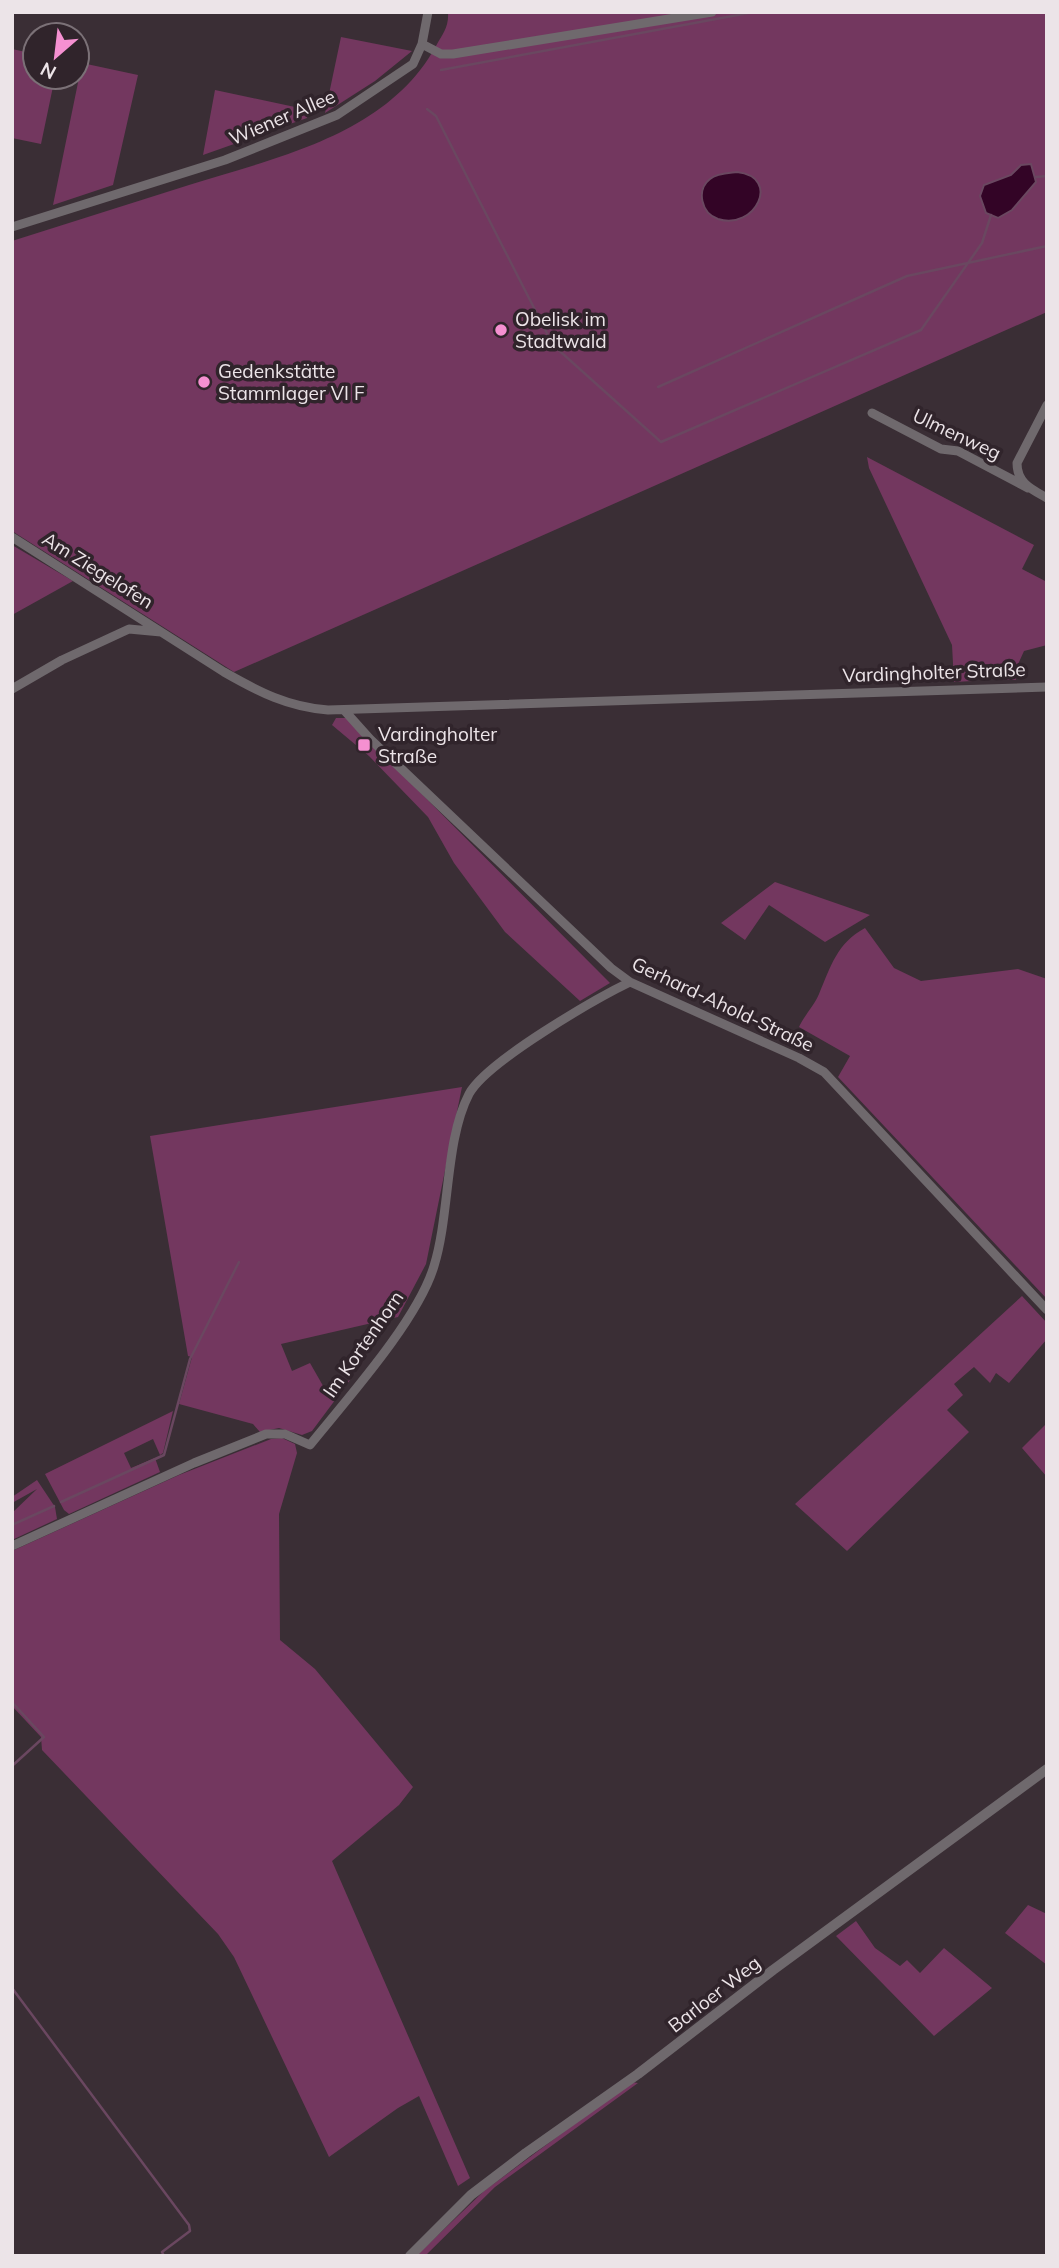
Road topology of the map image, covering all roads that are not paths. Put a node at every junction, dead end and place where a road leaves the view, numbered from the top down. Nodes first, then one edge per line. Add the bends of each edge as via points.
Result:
1 (428, 12) edge
2 (712, 12) edge
3 (422, 44) junction
4 (12, 227) edge
5 (1047, 405) edge
6 (872, 412) dead end
7 (1028, 488) junction
8 (1047, 498) edge
9 (12, 537) edge
10 (134, 614) junction
11 (130, 629) junction
12 (166, 633) junction
13 (1047, 687) edge
14 (12, 690) edge
15 (344, 710) junction
16 (630, 982) junction
17 (1047, 1310) edge
18 (12, 1546) edge
19 (1047, 1769) edge
20 (410, 2256) edge

1 - 3 street
2 - 3 street via 453,54 441,54
3 - 4 street, Wiener Allee via 413,64 312,128
5 - 7 street, Ulmenweg via 1017,463 1020,479
6 - 7 street, Ulmenweg
7 - 8 street, Ulmenweg
9 - 10 street, Am Ziegelofen
10 - 11 street
10 - 12 street, Am Ziegelofen
11 - 12 street, Vardingholter Straße
11 - 14 street via 62,660
12 - 15 street, Vardingholter Straße via 261,693 302,708
13 - 15 street, Vardingholter Straße
15 - 16 street, Gerhard-Ahold-Straße
16 - 17 street, Gerhard-Ahold-Straße via 824,1072
16 - 18 street, Im Kortenhorn via 489,1071 470,1093 460,1123 434,1267 404,1323 310,1445 285,1434 266,1434
19 - 20 street, Barloer Weg via 471,2195

